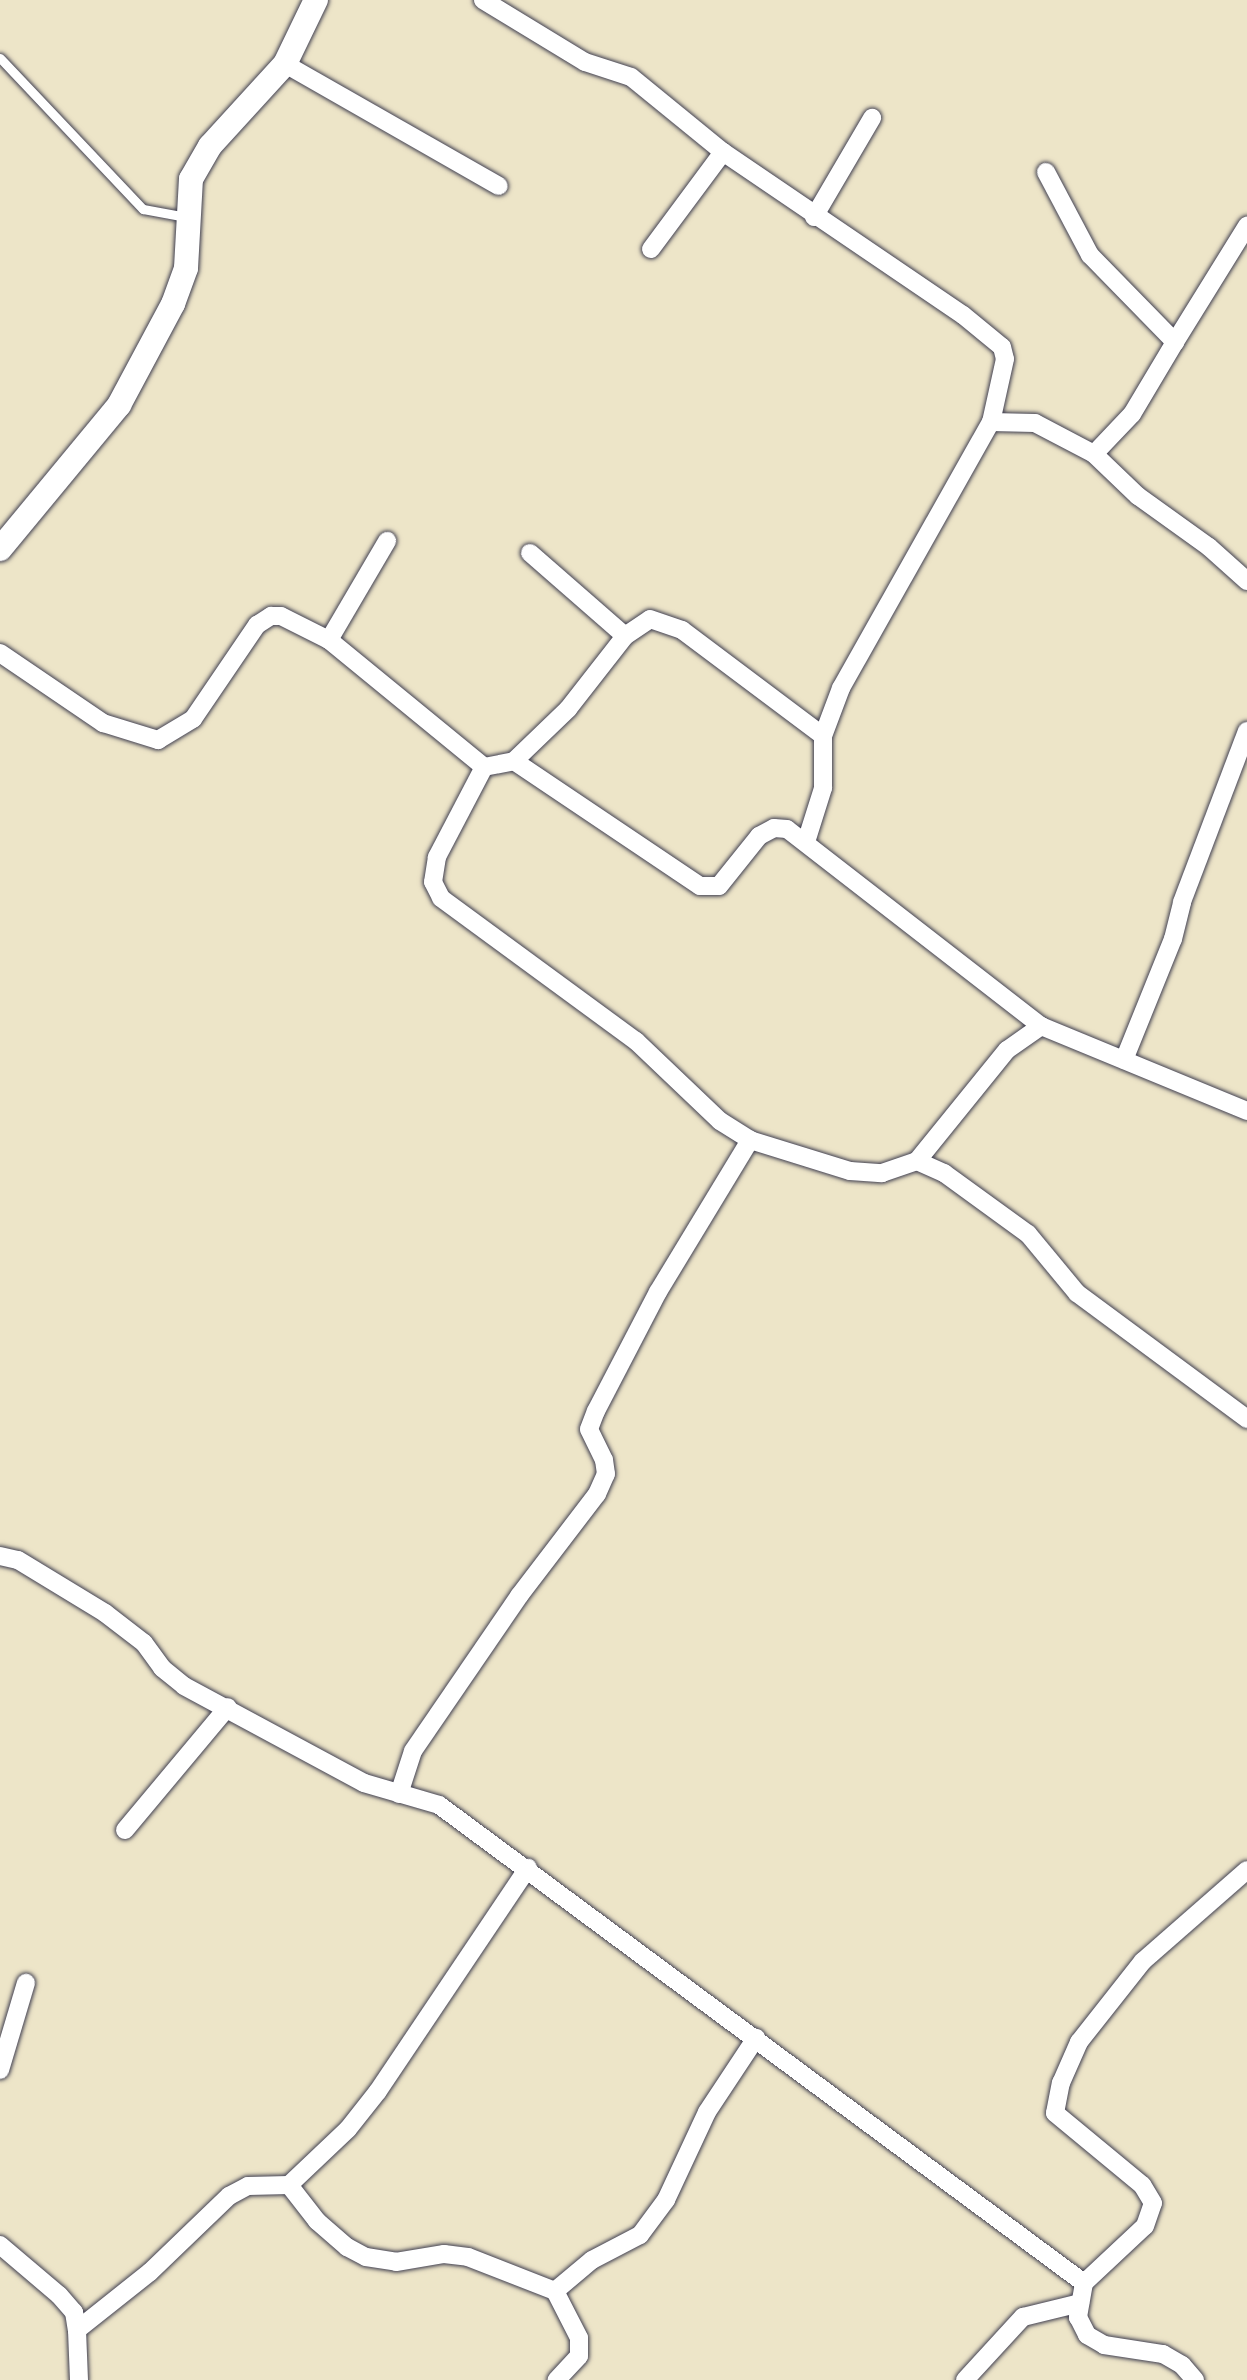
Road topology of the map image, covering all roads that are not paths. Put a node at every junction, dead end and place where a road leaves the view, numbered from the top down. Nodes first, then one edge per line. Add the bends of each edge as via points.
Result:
1 (316, 0) edge
2 (483, 0) edge
3 (0, 58) edge
4 (285, 64) junction
5 (872, 118) dead end
6 (723, 152) junction
7 (1046, 172) dead end
8 (499, 186) dead end
9 (191, 217) junction
10 (814, 217) junction
11 (1247, 226) edge
12 (651, 249) dead end
13 (1175, 342) junction
14 (991, 422) junction
15 (1094, 454) junction
16 (387, 541) dead end
17 (0, 549) edge
18 (530, 553) dead end
19 (1247, 581) edge
20 (625, 636) junction
21 (329, 640) junction
22 (0, 653) edge
23 (1247, 731) edge
24 (823, 736) junction
25 (514, 761) junction
26 (484, 767) junction
27 (806, 842) junction
28 (1041, 1027) junction
29 (1124, 1060) junction
30 (1247, 1111) edge
31 (750, 1140) junction
32 (918, 1161) junction
33 (1247, 1419) edge
34 (0, 1556) edge
35 (228, 1707) junction
36 (399, 1794) junction
37 (125, 1830) dead end
38 (528, 1868) junction
39 (1247, 1870) edge
40 (26, 1983) dead end
41 (756, 2038) junction
42 (0, 2070) edge
43 (289, 2185) junction
44 (0, 2245) edge
45 (1084, 2283) junction
46 (555, 2291) junction
47 (1080, 2303) junction
48 (76, 2330) junction
49 (79, 2380) edge
50 (557, 2380) edge
51 (965, 2380) edge
52 (1195, 2380) edge

1 - 4 street
2 - 6 street via 585,62 631,77
3 - 9 lane via 143,209
4 - 8 street
4 - 9 street via 210,146 191,179
5 - 10 street
6 - 10 street
6 - 12 street
7 - 13 street via 1090,255
9 - 17 street via 186,268 173,304 119,405
10 - 14 street via 963,315 1002,347 1005,359
11 - 13 street
13 - 15 street via 1132,415
14 - 15 street via 1035,423
14 - 24 street via 876,618
15 - 19 street via 1138,496
16 - 21 street
18 - 20 street
20 - 24 street via 650,619 671,623
20 - 25 street via 568,709
21 - 22 street via 296,622 271,616 257,625 193,719 158,740 103,723
21 - 26 street
23 - 29 street via 1182,902 1173,939
24 - 27 street via 823,788
25 - 26 street
25 - 27 street via 700,886 719,886 759,836 774,828 787,829
26 - 31 street via 438,857 433,882 441,898 636,1041 720,1121
27 - 28 street via 867,895
28 - 29 street
28 - 32 street via 1007,1050
29 - 30 street
31 - 32 street via 850,1171 881,1173
31 - 36 street via 658,1292 596,1411 590,1440 604,1460 606,1474 597,1494 412,1751
32 - 33 street via 953,1179 1028,1234 1077,1293
34 - 35 street via 18,1560 105,1613 144,1643 162,1668 184,1686
35 - 36 street via 364,1783
35 - 37 street
36 - 38 street via 439,1805
38 - 41 street
38 - 43 street via 378,2091 348,2129
39 - 45 street via 1143,1961 1079,2042 1061,2083 1055,2113 1142,2185 1153,2203 1145,2227
40 - 42 street
41 - 45 street via 830,2099
41 - 46 street via 707,2112 666,2200 640,2235 592,2260
43 - 46 street via 317,2221 366,2257 396,2262 443,2254 468,2258
43 - 48 street via 248,2186 229,2196 150,2272
44 - 48 street via 59,2295 74,2312
45 - 47 street
46 - 50 street via 579,2338 579,2356
47 - 51 street via 1023,2317
47 - 52 street via 1078,2318 1087,2335 1104,2345 1163,2354
48 - 49 street

